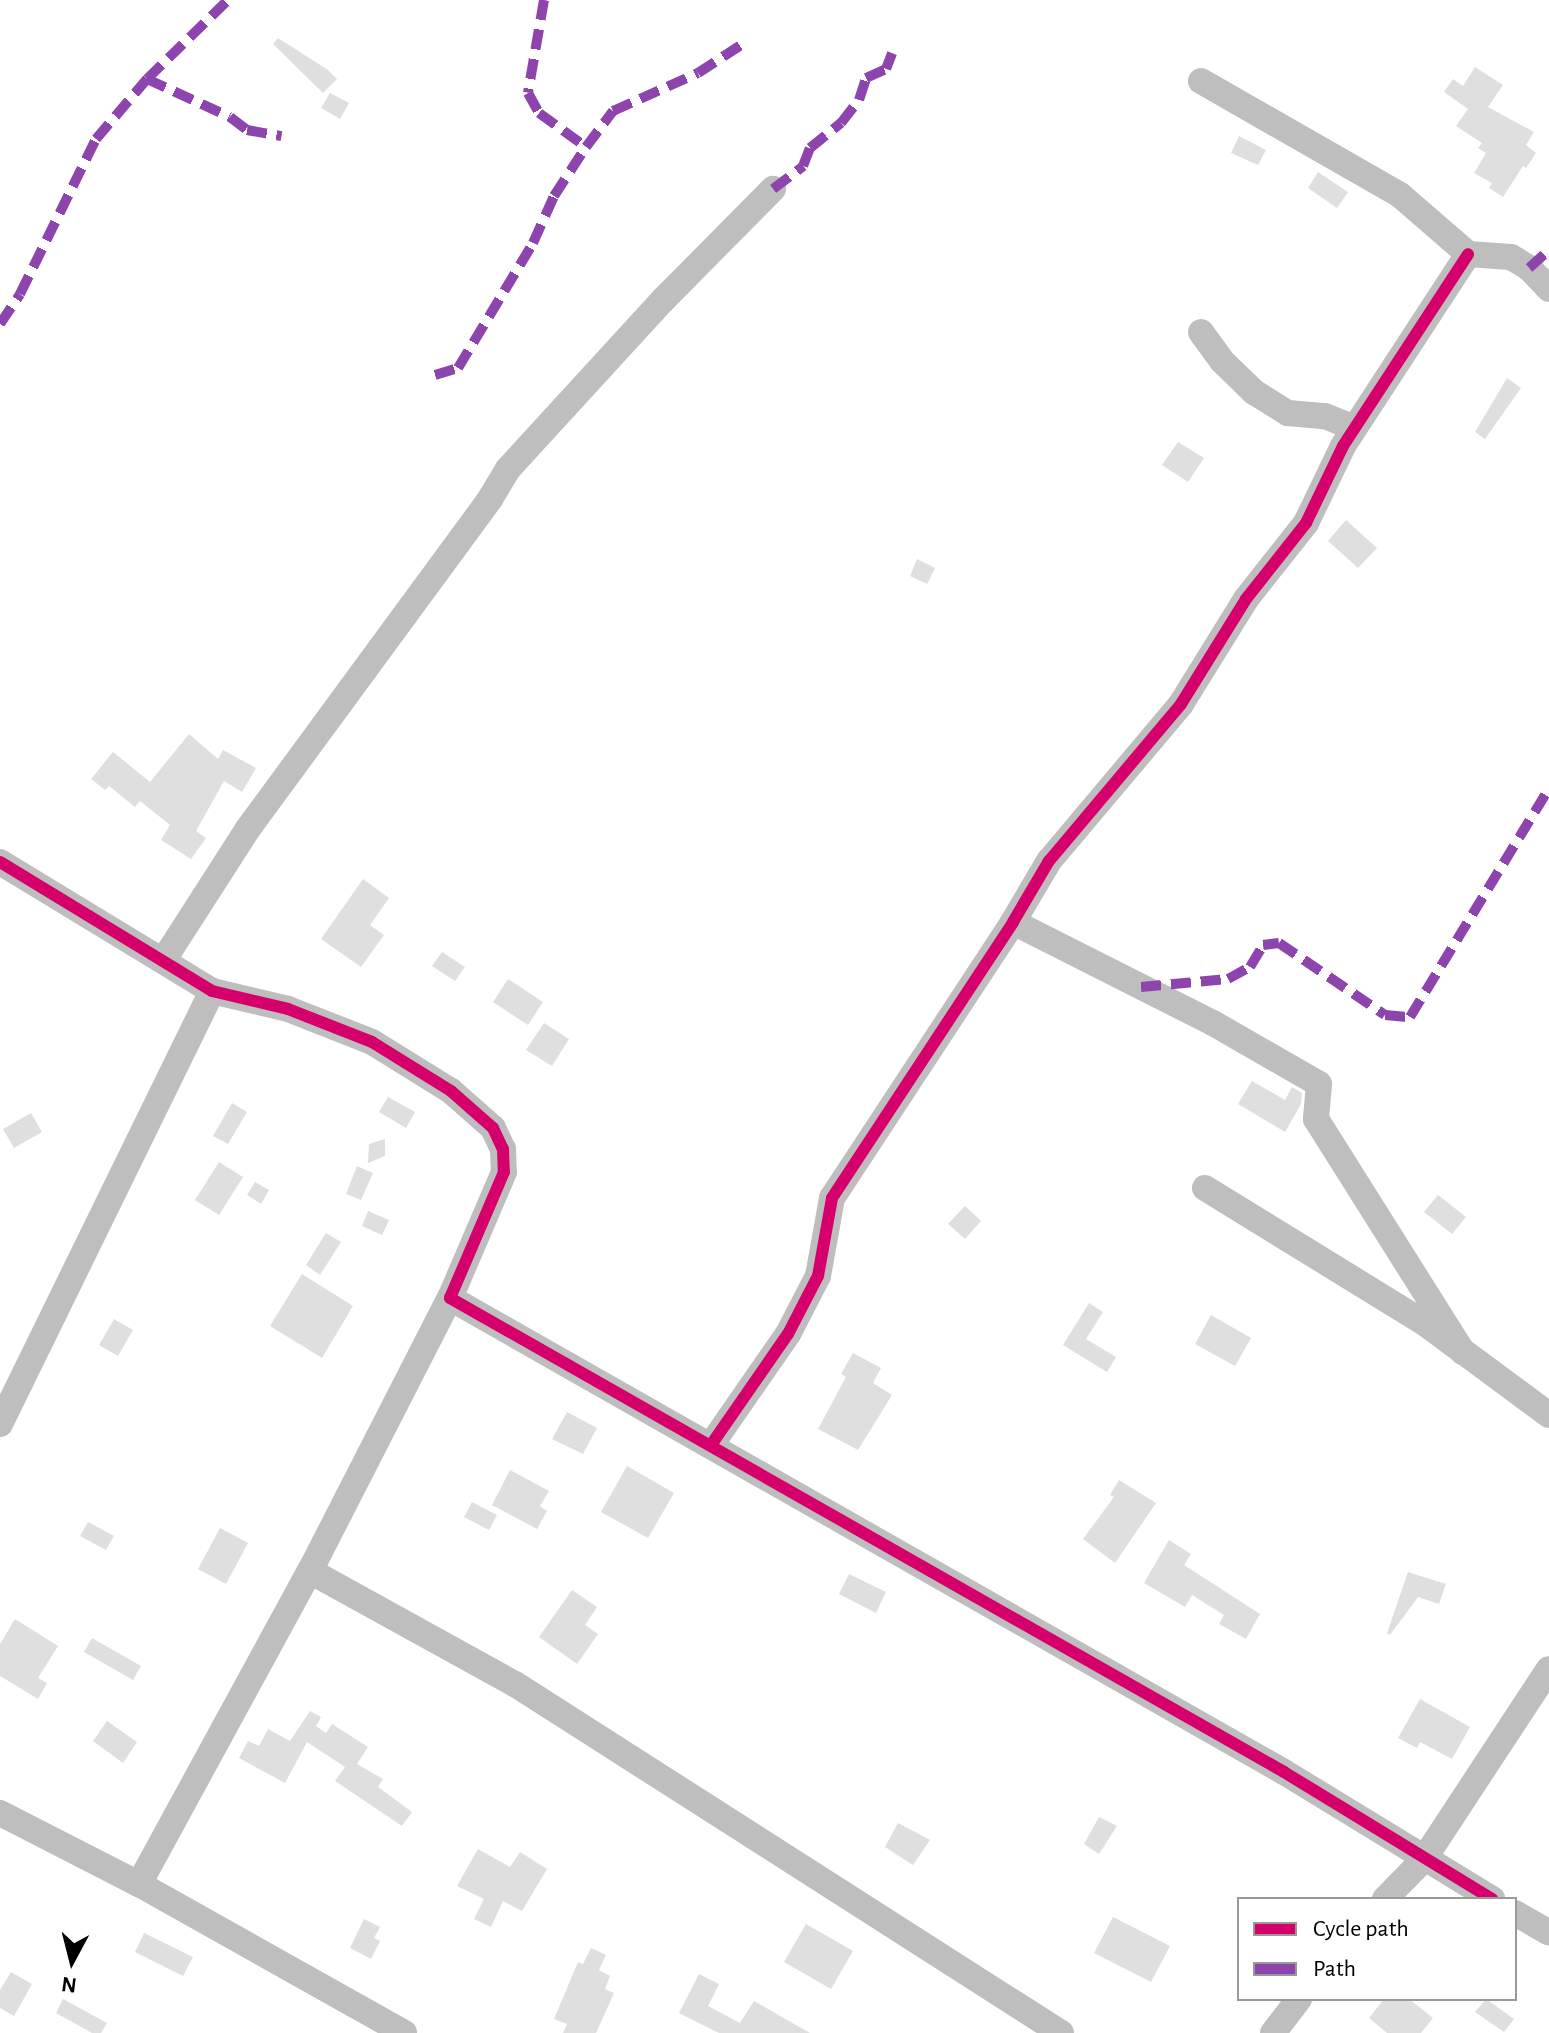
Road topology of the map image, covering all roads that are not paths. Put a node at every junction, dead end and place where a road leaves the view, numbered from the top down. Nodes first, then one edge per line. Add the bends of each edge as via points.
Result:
1 (1201, 81) dead end
2 (773, 189) dead end
3 (1468, 254) junction
4 (1549, 289) edge
5 (1201, 332) dead end
6 (1354, 428) junction
7 (0, 862) edge
8 (1013, 922) junction
9 (163, 961) junction
10 (212, 991) junction
11 (1205, 1188) dead end
12 (450, 1298) junction
13 (1463, 1352) junction
14 (1549, 1415) edge
15 (0, 1424) edge
16 (711, 1445) junction
17 (310, 1571) junction
18 (1549, 1669) edge
19 (0, 1813) edge
20 (1424, 1859) junction
21 (139, 1884) junction
22 (1387, 1897) edge
23 (1489, 1897) edge
24 (1517, 1914) edge
25 (1549, 1933) edge
26 (1297, 2001) edge
27 (404, 2033) edge
28 (1061, 2033) edge
29 (1273, 2033) edge

1 - 3 street via 1400,195
2 - 9 street via 508,469 247,830
3 - 4 street via 1511,257
3 - 6 street
5 - 6 street via 1254,392 1288,413 1325,416
6 - 8 street via 1306,523 1246,599 1181,704 1049,861
7 - 9 street
8 - 13 street via 1213,1023 1319,1084 1316,1119
8 - 16 street via 832,1198 818,1276 788,1334
9 - 10 street
10 - 12 street via 288,1009 372,1042 451,1091 493,1128 503,1149 504,1172
10 - 15 street
11 - 13 street
12 - 16 street
12 - 17 street
13 - 14 street
16 - 20 street via 1284,1772
17 - 21 street
17 - 28 street via 515,1684
18 - 20 street
19 - 21 street
20 - 22 street
20 - 23 street
21 - 27 street
24 - 25 street
26 - 29 street

